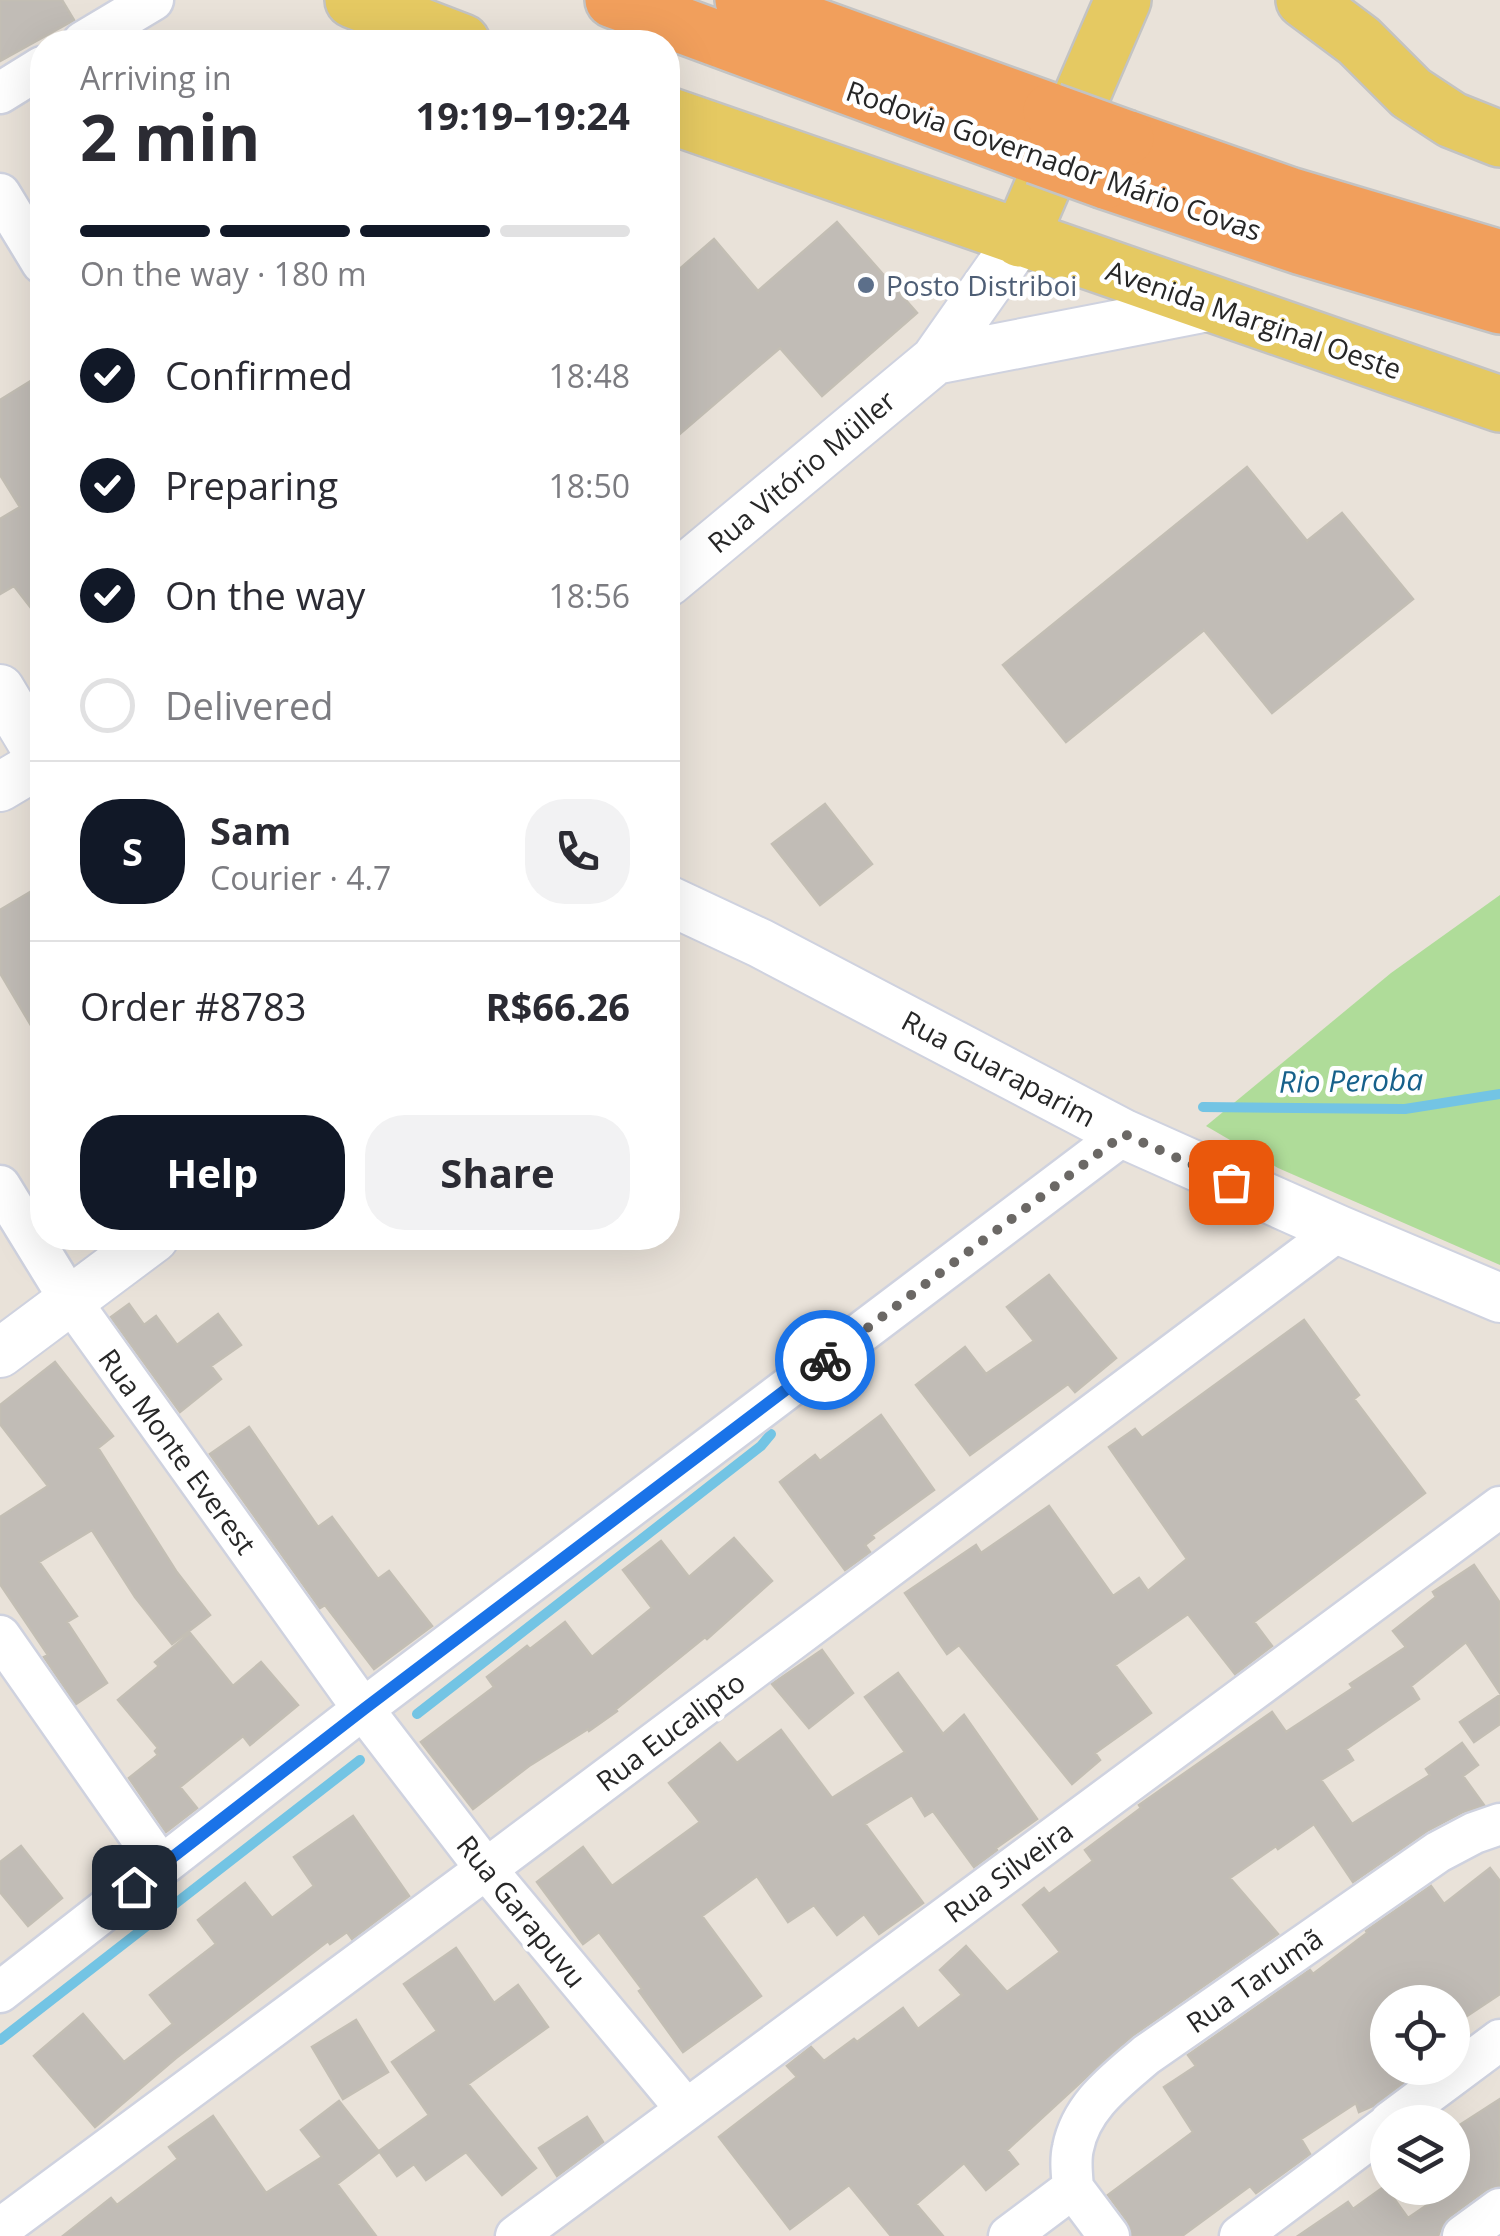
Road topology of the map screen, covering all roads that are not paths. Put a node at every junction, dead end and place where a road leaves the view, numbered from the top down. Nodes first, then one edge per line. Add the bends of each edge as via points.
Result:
1 (153, 0) edge
2 (353, 0) edge
3 (614, 0) edge
4 (744, 0) edge
5 (1123, 0) edge
6 (1304, 0) edge
7 (1351, 20) edge
8 (103, 30) edge
9 (423, 30) edge
10 (30, 74) edge
11 (0, 93) edge
12 (680, 119) edge
13 (1044, 134) junction
14 (1500, 139) edge
15 (1115, 160) junction
16 (0, 194) edge
17 (1020, 239) junction
18 (30, 243) edge
19 (1500, 258) edge
20 (1213, 306) junction
21 (1500, 306) edge
22 (935, 360) junction
23 (1500, 404) edge
24 (680, 572) edge
25 (0, 690) edge
26 (30, 741) edge
27 (30, 769) edge
28 (0, 788) edge
29 (680, 906) edge
30 (1124, 1134) junction
31 (0, 1186) edge
32 (1338, 1230) junction
33 (30, 1235) edge
34 (39, 1250) edge
35 (138, 1250) edge
36 (1500, 1298) edge
37 (70, 1300) junction
38 (0, 1353) edge
39 (1500, 1507) edge
40 (0, 1636) edge
41 (364, 1709) junction
42 (1500, 1824) edge
43 (161, 1866) junction
44 (486, 1869) junction
45 (0, 1992) edge
46 (1500, 2040) edge
47 (1414, 2105) edge
48 (686, 2109) junction
49 (1370, 2138) edge
50 (1073, 2188) junction
51 (1500, 2208) edge
52 (0, 2229) edge
53 (516, 2236) edge
54 (1010, 2236) edge
55 (1109, 2236) edge
56 (1240, 2236) edge
57 (1463, 2236) edge

1 - 8 street
2 - 9 main road
3 - 13 highway, Rodovia Governador Mário Covas
4 - 13 highway, Rodovia Governador Mário Covas
5 - 17 main road, Rua Vitório Müller
6 - 7 main road
7 - 14 main road via 1410,93
10 - 11 street
12 - 17 main road, Avenida Marginal Oeste
13 - 15 highway, Rodovia Governador Mário Covas, bridge
15 - 19 highway, Rodovia Governador Mário Covas via 1326,206
15 - 21 highway, Rodovia Governador Mário Covas via 1320,253
16 - 18 street
17 - 20 main road, Avenida Marginal Oeste
17 - 22 street, Rua Vitório Müller
20 - 22 street, Rua Vitório Müller
20 - 23 main road, Avenida Marginal Oeste
22 - 24 street, Rua Vitório Müller
25 - 26 street
27 - 28 street
29 - 30 street, Rua Guaraparim
30 - 32 street, Rua Guaraparim
30 - 41 street
31 - 33 street, Rua Monte Everest
32 - 36 street, Rua Guaraparim
32 - 44 street, Rua Eucalipto
34 - 37 street, Rua Monte Everest
35 - 37 street
37 - 38 street
37 - 41 street, Rua Monte Everest
39 - 48 street, Rua Silveira
40 - 43 street
41 - 43 street
41 - 44 street, Rua Garapuvu
42 - 50 street, Rua Tarumã via 1438,1852 1107,2088 1078,2128
43 - 45 street
44 - 48 street, Rua Garapuvu
44 - 52 street, Rua Eucalipto
46 - 47 street
48 - 53 street, Rua Silveira
49 - 56 street
50 - 54 street
50 - 55 street
51 - 57 street

